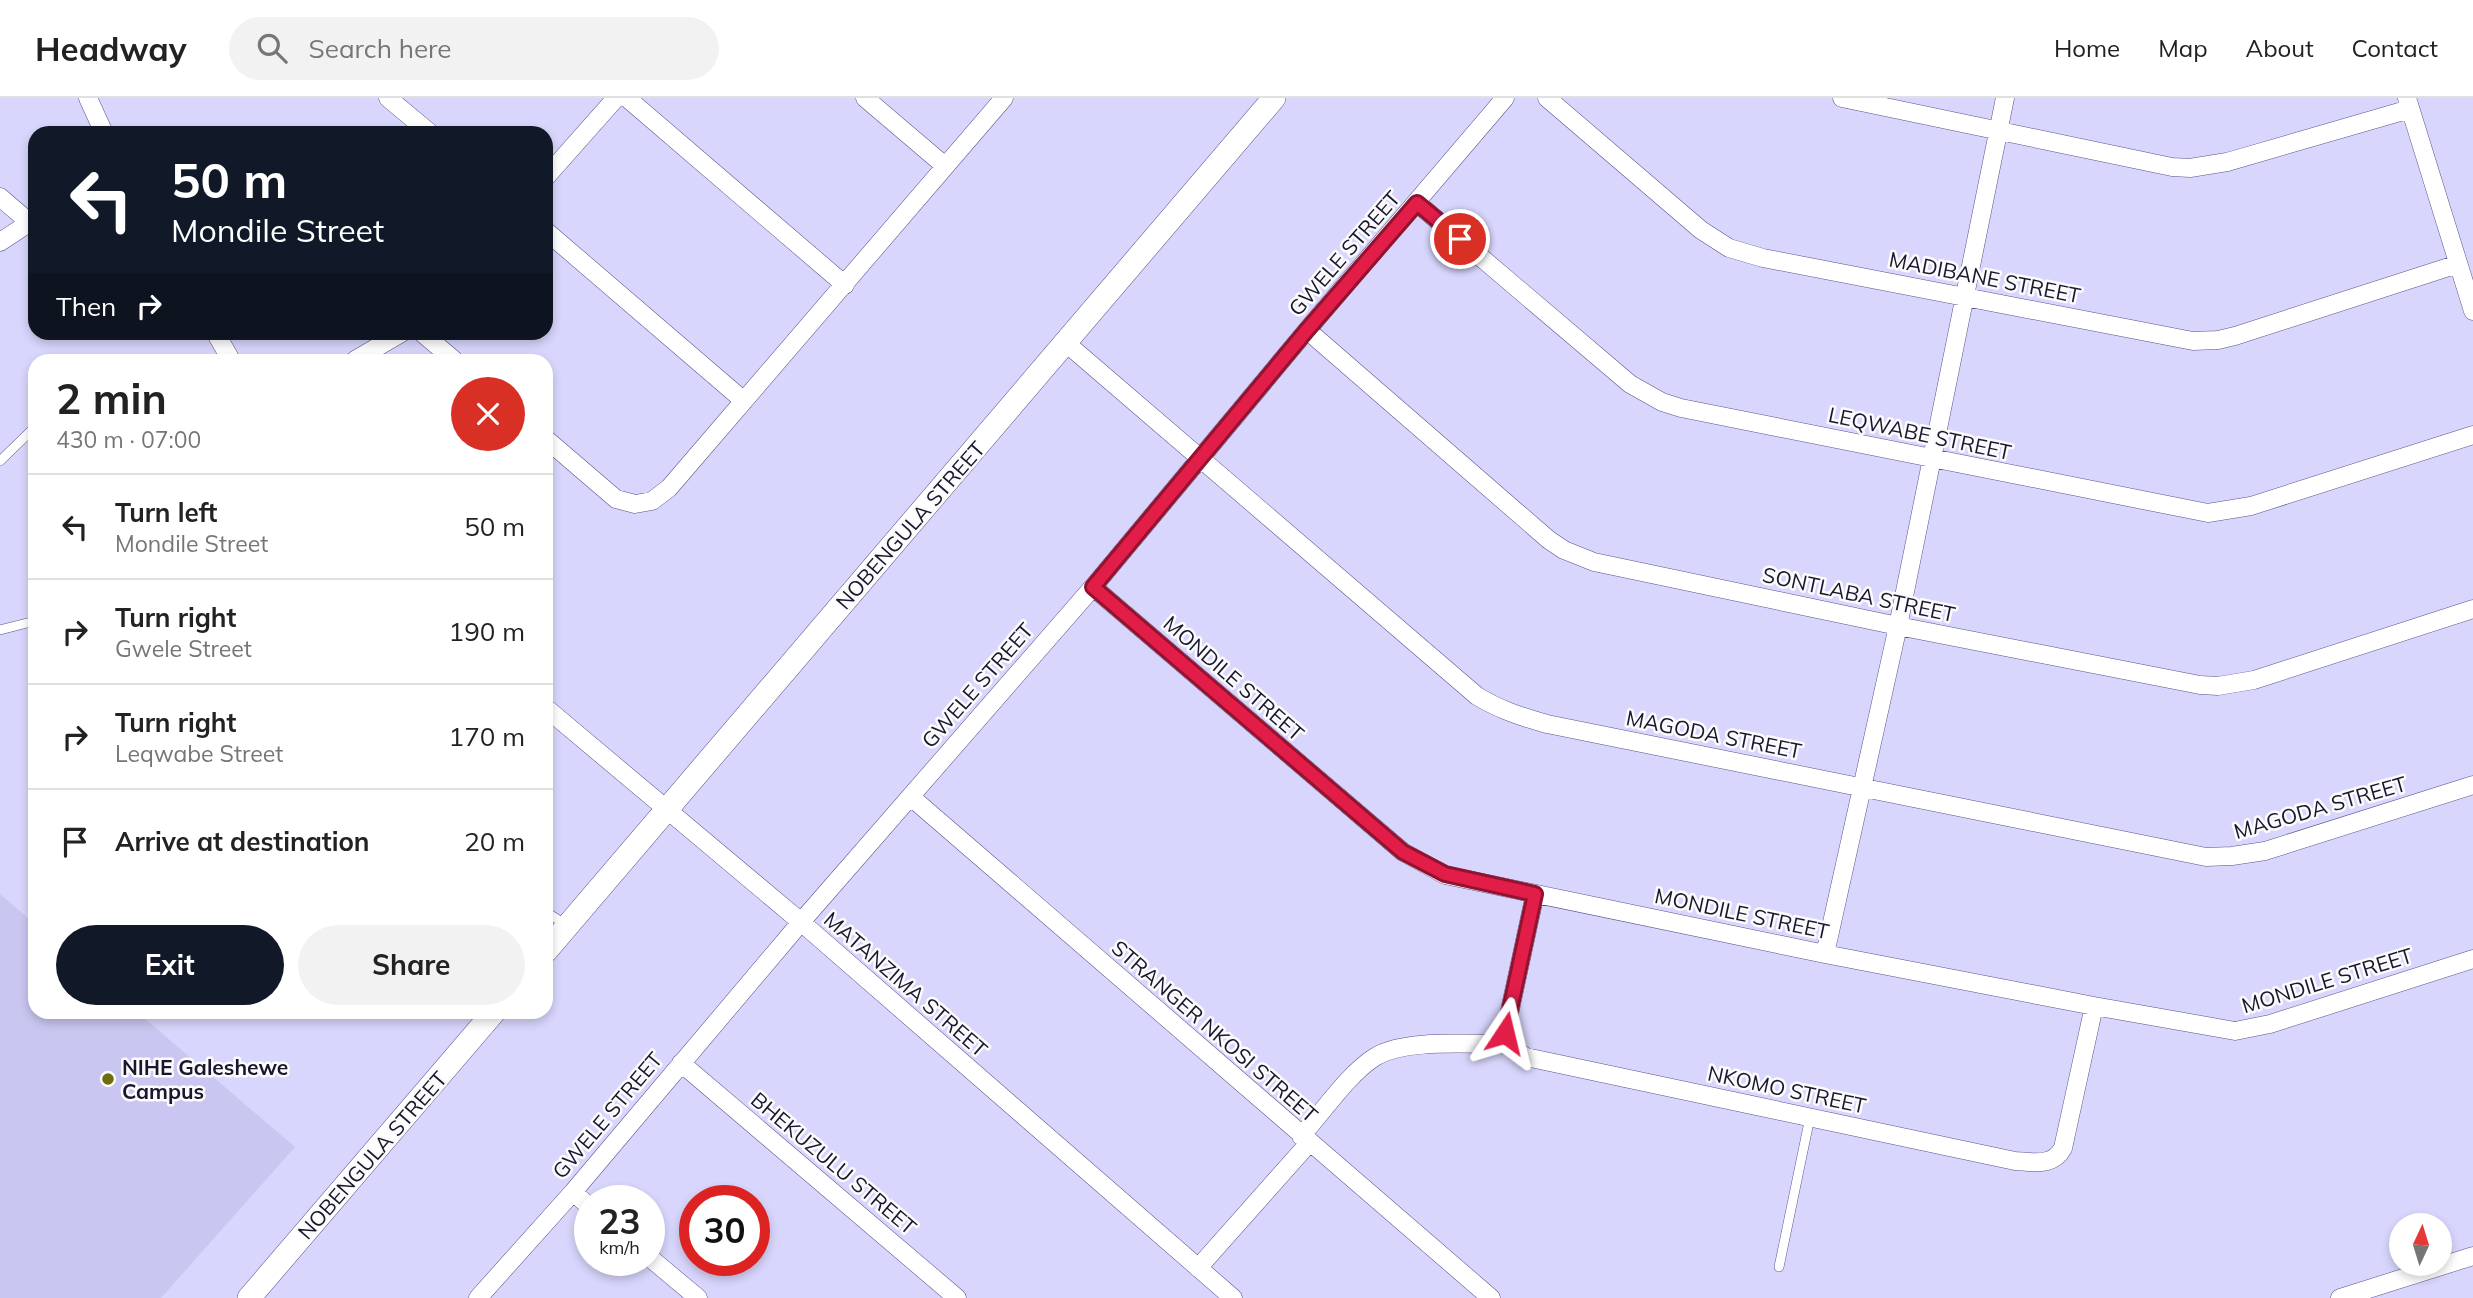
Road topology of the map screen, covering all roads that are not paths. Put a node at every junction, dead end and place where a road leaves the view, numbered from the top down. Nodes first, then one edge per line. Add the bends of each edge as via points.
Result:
1 (88, 98) edge
2 (388, 98) edge
3 (616, 98) edge
4 (627, 98) edge
5 (865, 98) edge
6 (1004, 98) edge
7 (1274, 98) edge
8 (1505, 98) edge
9 (1548, 98) edge
10 (1842, 98) edge
11 (2005, 98) edge
12 (2409, 104) edge
13 (101, 126) edge
14 (422, 126) edge
15 (1998, 132) junction
16 (945, 166) junction
17 (553, 169) edge
18 (0, 197) edge
19 (1417, 203) junction
20 (28, 218) edge
21 (28, 224) edge
22 (553, 236) edge
23 (0, 242) edge
24 (2458, 264) junction
25 (845, 285) junction
26 (1965, 296) junction
27 (2473, 311) edge
28 (1307, 330) junction
29 (389, 340) edge
30 (430, 340) edge
31 (1066, 343) junction
32 (365, 354) edge
33 (447, 354) edge
34 (744, 401) junction
35 (28, 434) edge
36 (2473, 435) edge
37 (553, 445) edge
38 (1199, 459) junction
39 (1931, 459) junction
40 (0, 461) edge
41 (1093, 587) junction
42 (2473, 609) edge
43 (28, 623) edge
44 (1898, 626) junction
45 (0, 630) edge
46 (553, 714) edge
47 (2473, 785) edge
48 (1863, 787) junction
49 (911, 797) junction
50 (667, 810) junction
51 (1535, 894) junction
52 (553, 916) edge
53 (800, 922) junction
54 (568, 926) junction
55 (553, 943) edge
56 (1825, 954) junction
57 (2473, 959) edge
58 (2094, 1006) junction
59 (489, 1019) edge
60 (1509, 1044) junction
61 (681, 1063) junction
62 (1810, 1117) junction
63 (1305, 1139) junction
64 (573, 1192) joint
65 (2473, 1256) edge
66 (1779, 1267) dead end
67 (1198, 1268) junction
68 (665, 1272) edge
69 (691, 1296) edge
70 (249, 1298) edge
71 (478, 1298) edge
72 (957, 1298) edge
73 (1233, 1298) edge
74 (1490, 1298) edge
75 (2340, 1298) edge

1 - 13 street
2 - 14 street
3 - 17 street
4 - 25 street
5 - 16 street
6 - 16 street
7 - 31 street, NOBENGULA STREET
8 - 19 street, GWELE STREET
9 - 26 street, MADIBANE STREET via 1729,248
10 - 15 street
11 - 15 street
12 - 15 street via 2227,162 2190,168
12 - 24 street
15 - 26 street
16 - 25 street
18 - 20 street
19 - 28 street, GWELE STREET
19 - 39 street, LEQWABE STREET via 1645,394 1681,408
21 - 23 street
22 - 34 street
24 - 26 street, MADIBANE STREET via 2205,342
24 - 27 street
25 - 34 street
26 - 39 street
28 - 38 street, GWELE STREET
28 - 44 street, SONTLABA STREET via 1564,550 1594,562
29 - 32 street
30 - 33 street
31 - 38 street, MAGODA STREET
31 - 50 street, NOBENGULA STREET
34 - 37 street via 669,488 652,501 616,499
35 - 40 lane
36 - 39 street, LEQWABE STREET via 2251,506 2208,513
38 - 41 street, GWELE STREET
38 - 48 street, MAGODA STREET via 1495,707 1547,723
39 - 44 street
41 - 49 street, GWELE STREET
41 - 51 street, MONDILE STREET via 1403,852 1445,874
42 - 44 street, SONTLABA STREET via 2254,680 2218,686
43 - 45 lane
44 - 48 street
46 - 50 street, MATANZIMA STREET
47 - 48 street, MAGODA STREET via 2265,851 2218,857
48 - 56 street
49 - 53 street, GWELE STREET
49 - 63 street, STRANGER NKOSI STREET
50 - 53 street, MATANZIMA STREET
50 - 54 street, NOBENGULA STREET
51 - 56 street, MONDILE STREET
51 - 60 street via 1507,1018
52 - 54 lane
53 - 61 street, GWELE STREET
53 - 67 street, MATANZIMA STREET
54 - 55 street, NOBENGULA STREET
56 - 58 street, MONDILE STREET
57 - 58 street, MONDILE STREET via 2235,1031
58 - 62 street, NKOMO STREET via 2067,1134 2059,1155 2049,1162 2015,1160
59 - 70 street, NOBENGULA STREET
60 - 62 street, NKOMO STREET via 1526,1057
60 - 63 street via 1422,1045 1376,1057 1356,1073
61 - 64 street, GWELE STREET
61 - 72 street, BHEKUZULU STREET
62 - 66 lane
63 - 67 street
63 - 74 street, STRANGER NKOSI STREET
64 - 71 street, GWELE STREET
65 - 75 street
67 - 73 street, MATANZIMA STREET
68 - 69 street

